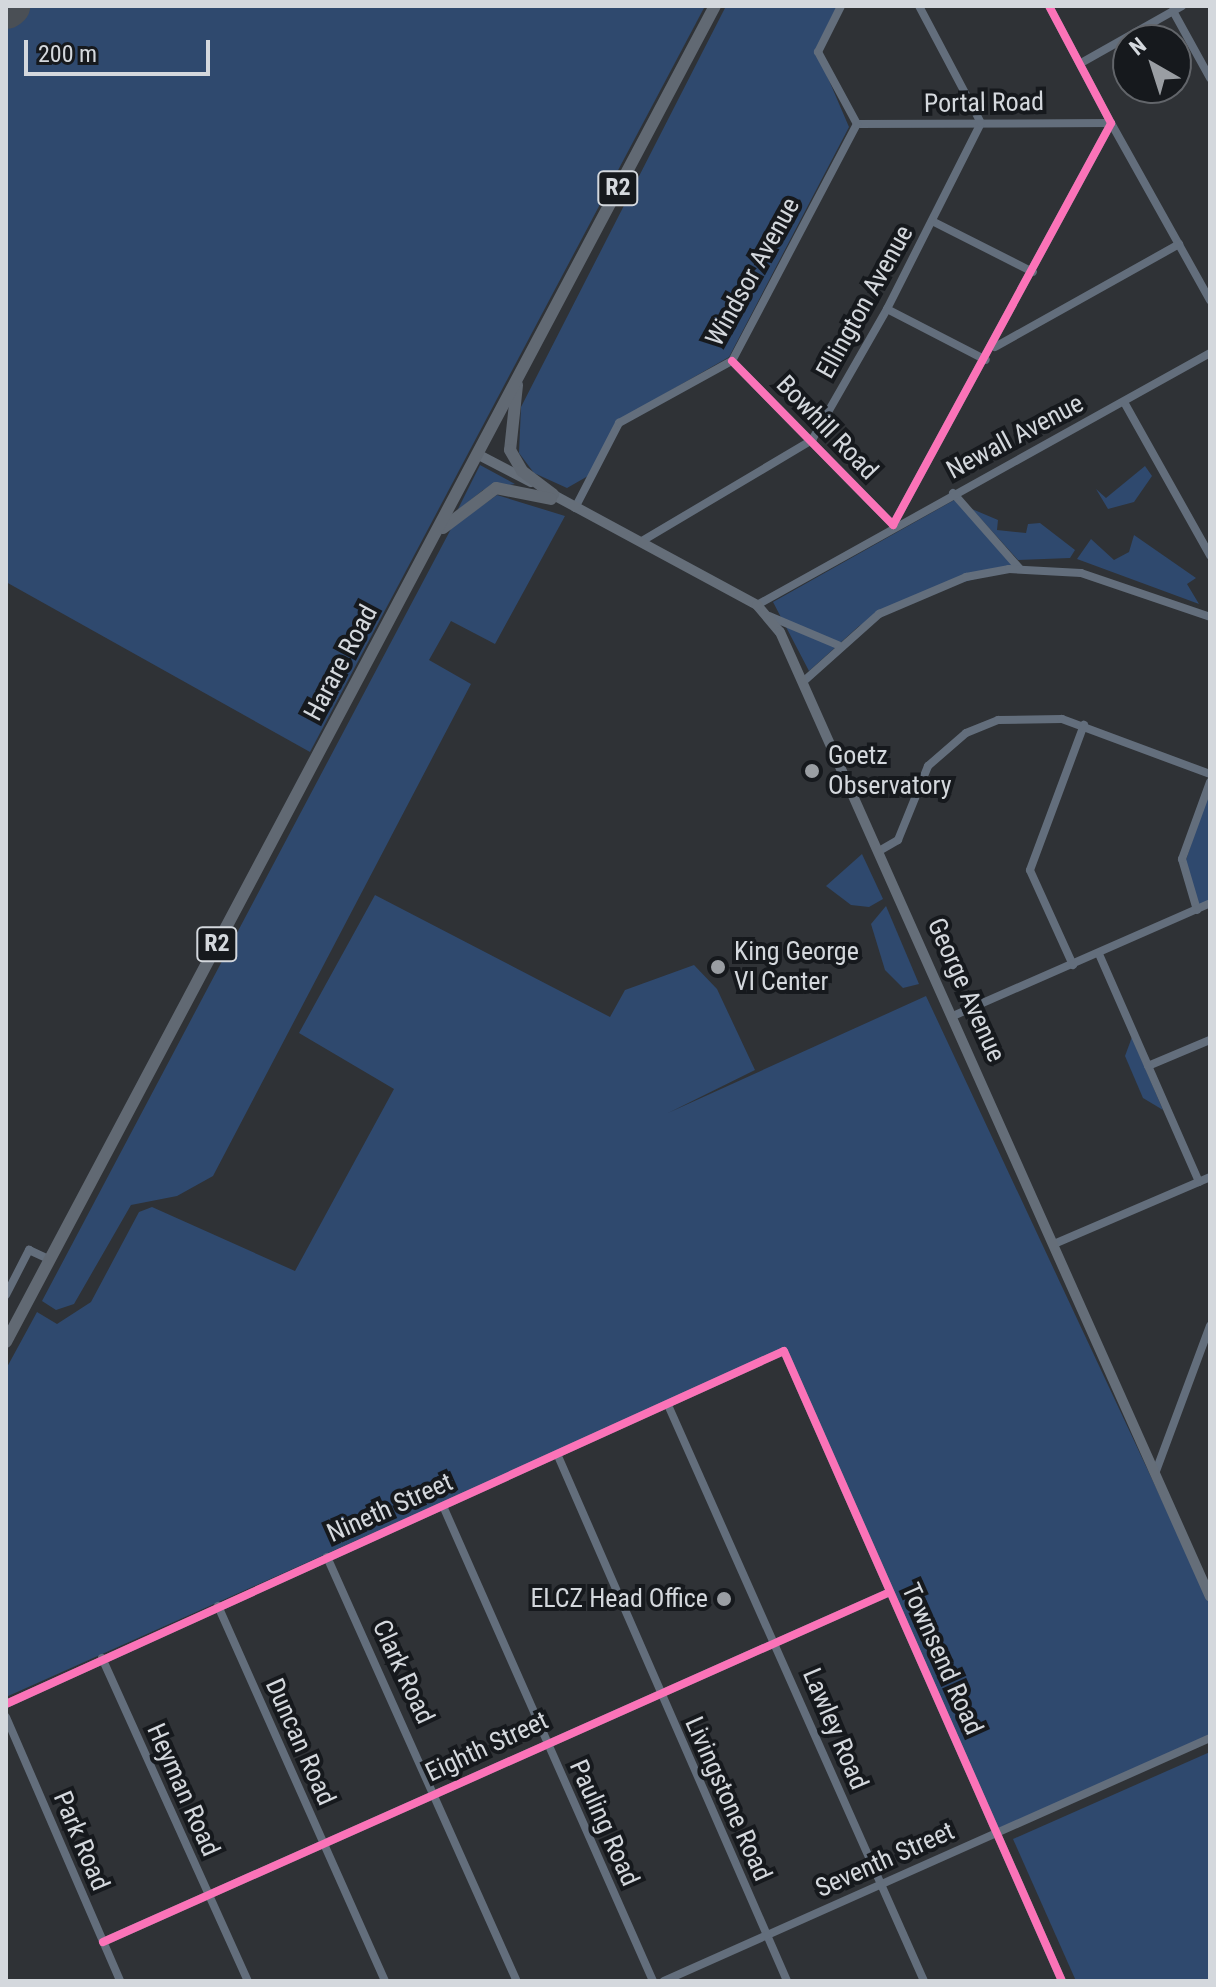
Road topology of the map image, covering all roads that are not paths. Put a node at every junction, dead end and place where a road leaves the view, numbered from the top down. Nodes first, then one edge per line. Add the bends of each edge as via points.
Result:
1 (715, 6) edge
2 (841, 6) edge
3 (919, 6) edge
4 (1049, 6) edge
5 (1182, 6) edge
6 (1173, 11) junction
7 (1081, 63) junction
8 (1210, 78) edge
9 (981, 123) junction
10 (1111, 123) junction
11 (857, 124) junction
12 (932, 221) junction
13 (1179, 244) junction
14 (1033, 272) junction
15 (1206, 283) edge
16 (1210, 300) edge
17 (887, 309) junction
18 (993, 348) junction
19 (1210, 353) edge
20 (986, 360) junction
21 (732, 361) junction
22 (520, 370) junction
23 (1124, 402) junction
24 (812, 440) junction
25 (476, 457) junction
26 (953, 493) junction
27 (552, 496) junction
28 (571, 506) junction
29 (893, 525) junction
30 (642, 541) junction
31 (428, 546) junction
32 (1210, 555) edge
33 (1020, 569) junction
34 (757, 605) junction
35 (769, 616) junction
36 (1210, 617) edge
37 (838, 645) junction
38 (804, 681) junction
39 (1084, 725) junction
40 (1210, 774) edge
41 (1210, 782) edge
42 (879, 851) junction
43 (1210, 903) edge
44 (1197, 910) junction
45 (1099, 954) junction
46 (1073, 965) junction
47 (953, 1016) junction
48 (1210, 1040) edge
49 (1148, 1066) junction
50 (1210, 1177) edge
51 (1199, 1182) junction
52 (1054, 1244) junction
53 (50, 1260) junction
54 (6, 1295) edge
55 (1210, 1326) edge
56 (6, 1342) edge
57 (786, 1354) joint
58 (668, 1405) junction
59 (558, 1456) junction
60 (1156, 1471) junction
61 (443, 1506) junction
62 (327, 1557) junction
63 (890, 1592) junction
64 (1210, 1597) edge
65 (218, 1606) junction
66 (776, 1643) junction
67 (102, 1658) junction
68 (659, 1694) junction
69 (8, 1702) edge
70 (6, 1717) edge
71 (1210, 1738) edge
72 (546, 1742) junction
73 (436, 1793) junction
74 (997, 1832) junction
75 (322, 1843) junction
76 (880, 1885) junction
77 (208, 1895) junction
78 (767, 1936) junction
79 (103, 1942) junction
80 (120, 1981) edge
81 (248, 1981) edge
82 (385, 1981) edge
83 (517, 1981) edge
84 (653, 1981) edge
85 (664, 1981) edge
86 (787, 1981) edge
87 (924, 1981) edge
88 (1062, 1981) edge

1 - 22 highway, Harare Road / R2
2 - 11 street via 818,52
3 - 9 street
4 - 7 street
5 - 6 street
6 - 7 street
6 - 8 street
7 - 10 street
9 - 10 street, Portal Road
9 - 11 street, Portal Road
9 - 12 street, Ellington Avenue
10 - 13 street
10 - 14 street
11 - 21 street, Windsor Avenue
12 - 14 street
12 - 17 street, Ellington Avenue
13 - 15 street
13 - 18 street
14 - 18 street
15 - 16 street
17 - 20 street
17 - 24 street, Ellington Avenue
18 - 20 street
19 - 23 street, Newall Avenue
20 - 29 street
21 - 24 street, Bowhill Road
21 - 28 street, Windsor Avenue via 619,423
22 - 25 highway, Harare Road / R2
22 - 27 highway via 510,450 522,471
23 - 26 street, Newall Avenue
23 - 32 street
24 - 29 street, Bowhill Road
24 - 30 street, Ellington Avenue
25 - 27 main road, George Avenue
25 - 31 highway, Harare Road / R2
26 - 29 street, Newall Avenue
26 - 33 street
27 - 28 main road, George Avenue
27 - 31 highway via 514,486 481,493
28 - 30 main road, George Avenue
29 - 34 street, Newall Avenue
30 - 34 main road, George Avenue
31 - 53 highway, Harare Road / R2
33 - 36 street via 1081,573
33 - 37 street via 913,596
34 - 35 main road, George Avenue
35 - 37 street
35 - 38 main road, George Avenue
37 - 38 street
38 - 42 main road, George Avenue
39 - 40 street
39 - 42 street via 1018,716 966,733 928,766 898,840
39 - 46 street via 1030,870
41 - 44 street via 1182,859
42 - 47 main road, George Avenue
43 - 44 street
44 - 45 street
45 - 46 street
45 - 49 street
46 - 47 street
47 - 52 main road, George Avenue
48 - 49 street
49 - 51 street
50 - 51 street
51 - 52 street
52 - 60 main road, George Avenue
53 - 54 street via 29,1250
53 - 56 highway, Harare Road / R2
55 - 60 street
57 - 58 street, Nineth Street
57 - 63 street, Townsend Road
58 - 59 street, Nineth Street
58 - 66 street, Lawley Road
59 - 61 street, Nineth Street
59 - 68 street, Livingstone Road
60 - 64 main road, George Avenue
61 - 62 street, Nineth Street
61 - 72 street, Pauling Road
62 - 65 street, Nineth Street
62 - 73 street, Clark Road
63 - 66 street, Eighth Street
63 - 74 street, Townsend Road
65 - 67 street, Nineth Street
65 - 75 street, Duncan Road
66 - 68 street, Eighth Street
66 - 76 street, Lawley Road
67 - 69 street, Nineth Street
67 - 77 street, Heyman Road
68 - 72 street, Eighth Street
68 - 78 street, Livingstone Road
70 - 79 street, Park Road
71 - 74 street, Seventh Street
72 - 73 street, Eighth Street
72 - 84 street, Pauling Road
73 - 75 street, Eighth Street
73 - 83 street, Clark Road
74 - 76 street, Seventh Street
74 - 88 street, Townsend Road
75 - 77 street, Eighth Street
75 - 82 street, Duncan Road
76 - 78 street, Seventh Street
76 - 87 street, Lawley Road
77 - 79 street, Eighth Street
77 - 81 street, Heyman Road
78 - 85 street, Seventh Street
78 - 86 street, Livingstone Road
79 - 80 street, Park Road

